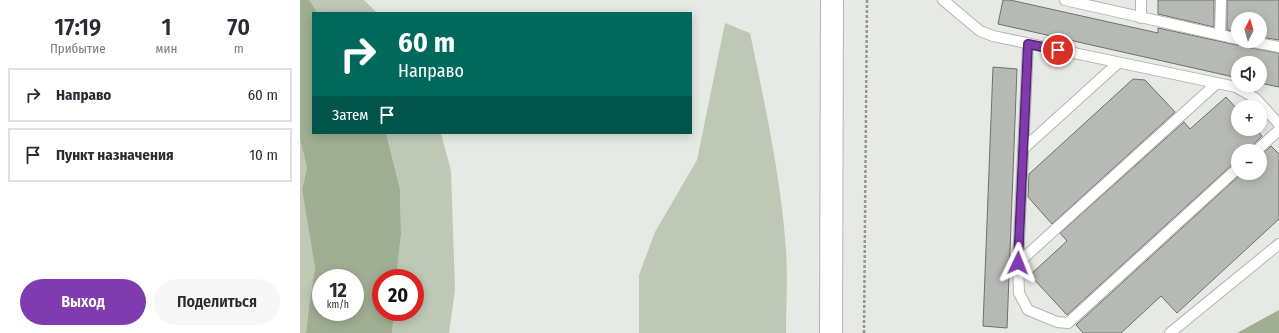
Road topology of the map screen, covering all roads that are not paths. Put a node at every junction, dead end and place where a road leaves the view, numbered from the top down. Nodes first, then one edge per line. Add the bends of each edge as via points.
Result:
1 (832, 0) edge
2 (943, 0) edge
3 (1065, 0) edge
4 (1141, 0) edge
5 (1221, 0) edge
6 (1141, 18) junction
7 (1220, 35) junction
8 (1231, 37) edge
9 (1028, 44) junction
10 (1267, 45) edge
11 (1279, 47) edge
12 (1118, 63) junction
13 (1216, 84) junction
14 (1279, 124) edge
15 (1279, 130) edge
16 (1264, 144) edge
17 (1023, 149) junction
18 (1231, 174) edge
19 (1279, 244) edge
20 (1018, 263) junction
21 (831, 333) edge
22 (1170, 333) edge

1 - 21 street
2 - 9 lane via 980,31
3 - 6 lane
4 - 6 lane
5 - 7 lane
6 - 7 lane
7 - 8 lane
9 - 12 lane
9 - 17 lane
10 - 11 lane
12 - 13 lane
12 - 17 lane
13 - 14 lane via 1236,88 1255,98
13 - 20 lane
15 - 16 lane
17 - 20 lane
18 - 20 lane via 1068,323 1057,322 1028,310 1019,293
19 - 22 lane

